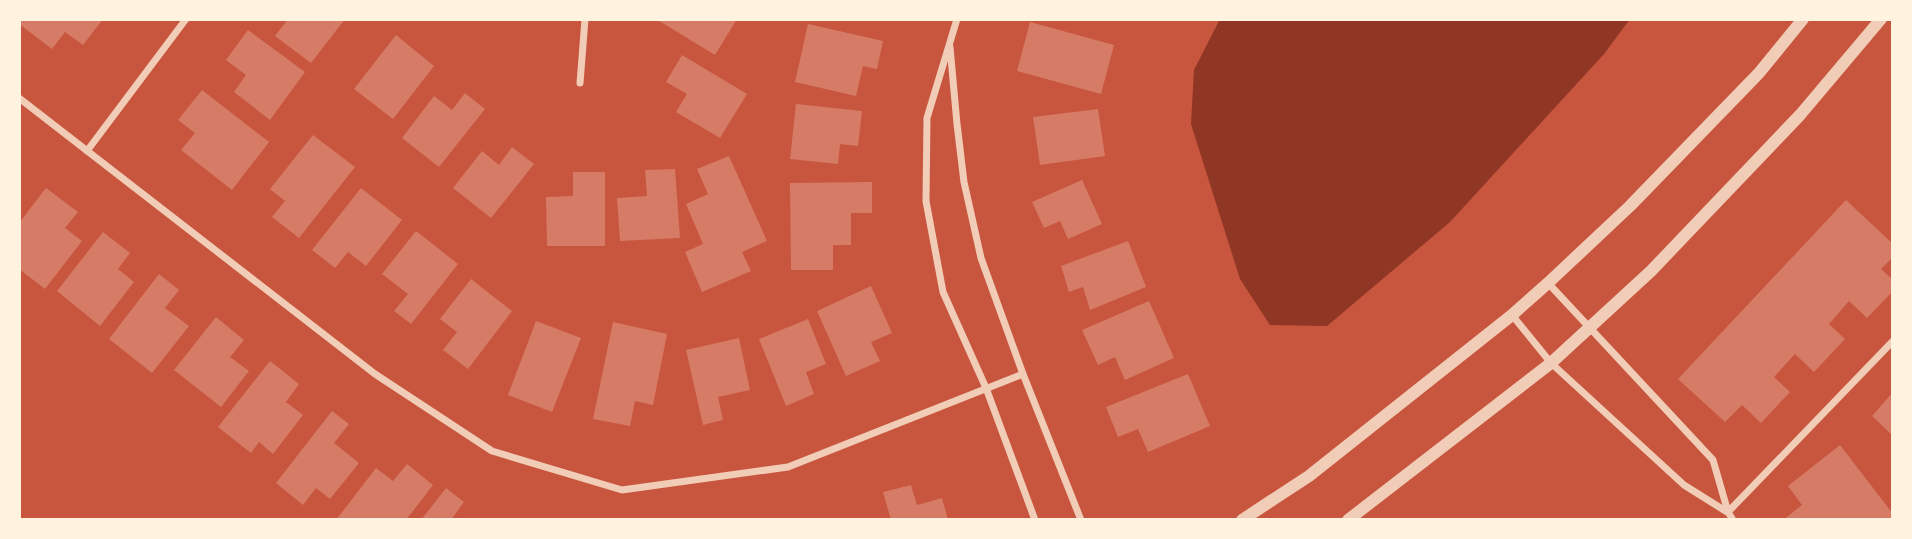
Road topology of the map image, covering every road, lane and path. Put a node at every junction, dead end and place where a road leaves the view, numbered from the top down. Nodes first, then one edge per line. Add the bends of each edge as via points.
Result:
1 (186, 19) edge
2 (585, 19) edge
3 (957, 19) edge
4 (1803, 19) edge
5 (1881, 19) edge
6 (949, 43) junction
7 (580, 83) dead end
8 (19, 98) edge
9 (87, 151) junction
10 (1548, 284) junction
11 (1513, 315) junction
12 (1589, 328) junction
13 (1893, 341) edge
14 (1551, 363) junction
15 (1023, 374) junction
16 (986, 388) junction
17 (1728, 512) junction
18 (1035, 520) edge
19 (1081, 520) edge
20 (1242, 520) edge
21 (1348, 520) edge
22 (1733, 520) edge

1 - 9 street
2 - 7 street
3 - 6 street
4 - 10 street via 1759,73
5 - 12 street via 1800,115 1651,271
6 - 15 street via 964,182 981,258
6 - 16 street via 927,118 926,201 943,292
8 - 9 street
9 - 16 street via 375,374 492,451 622,490 788,467
10 - 11 street
10 - 12 street
11 - 14 street
11 - 20 street via 1309,476
12 - 14 street
12 - 17 street via 1713,460
13 - 17 street
14 - 17 street via 1684,485
14 - 21 street
15 - 16 street
15 - 19 street
16 - 18 street
17 - 22 street

